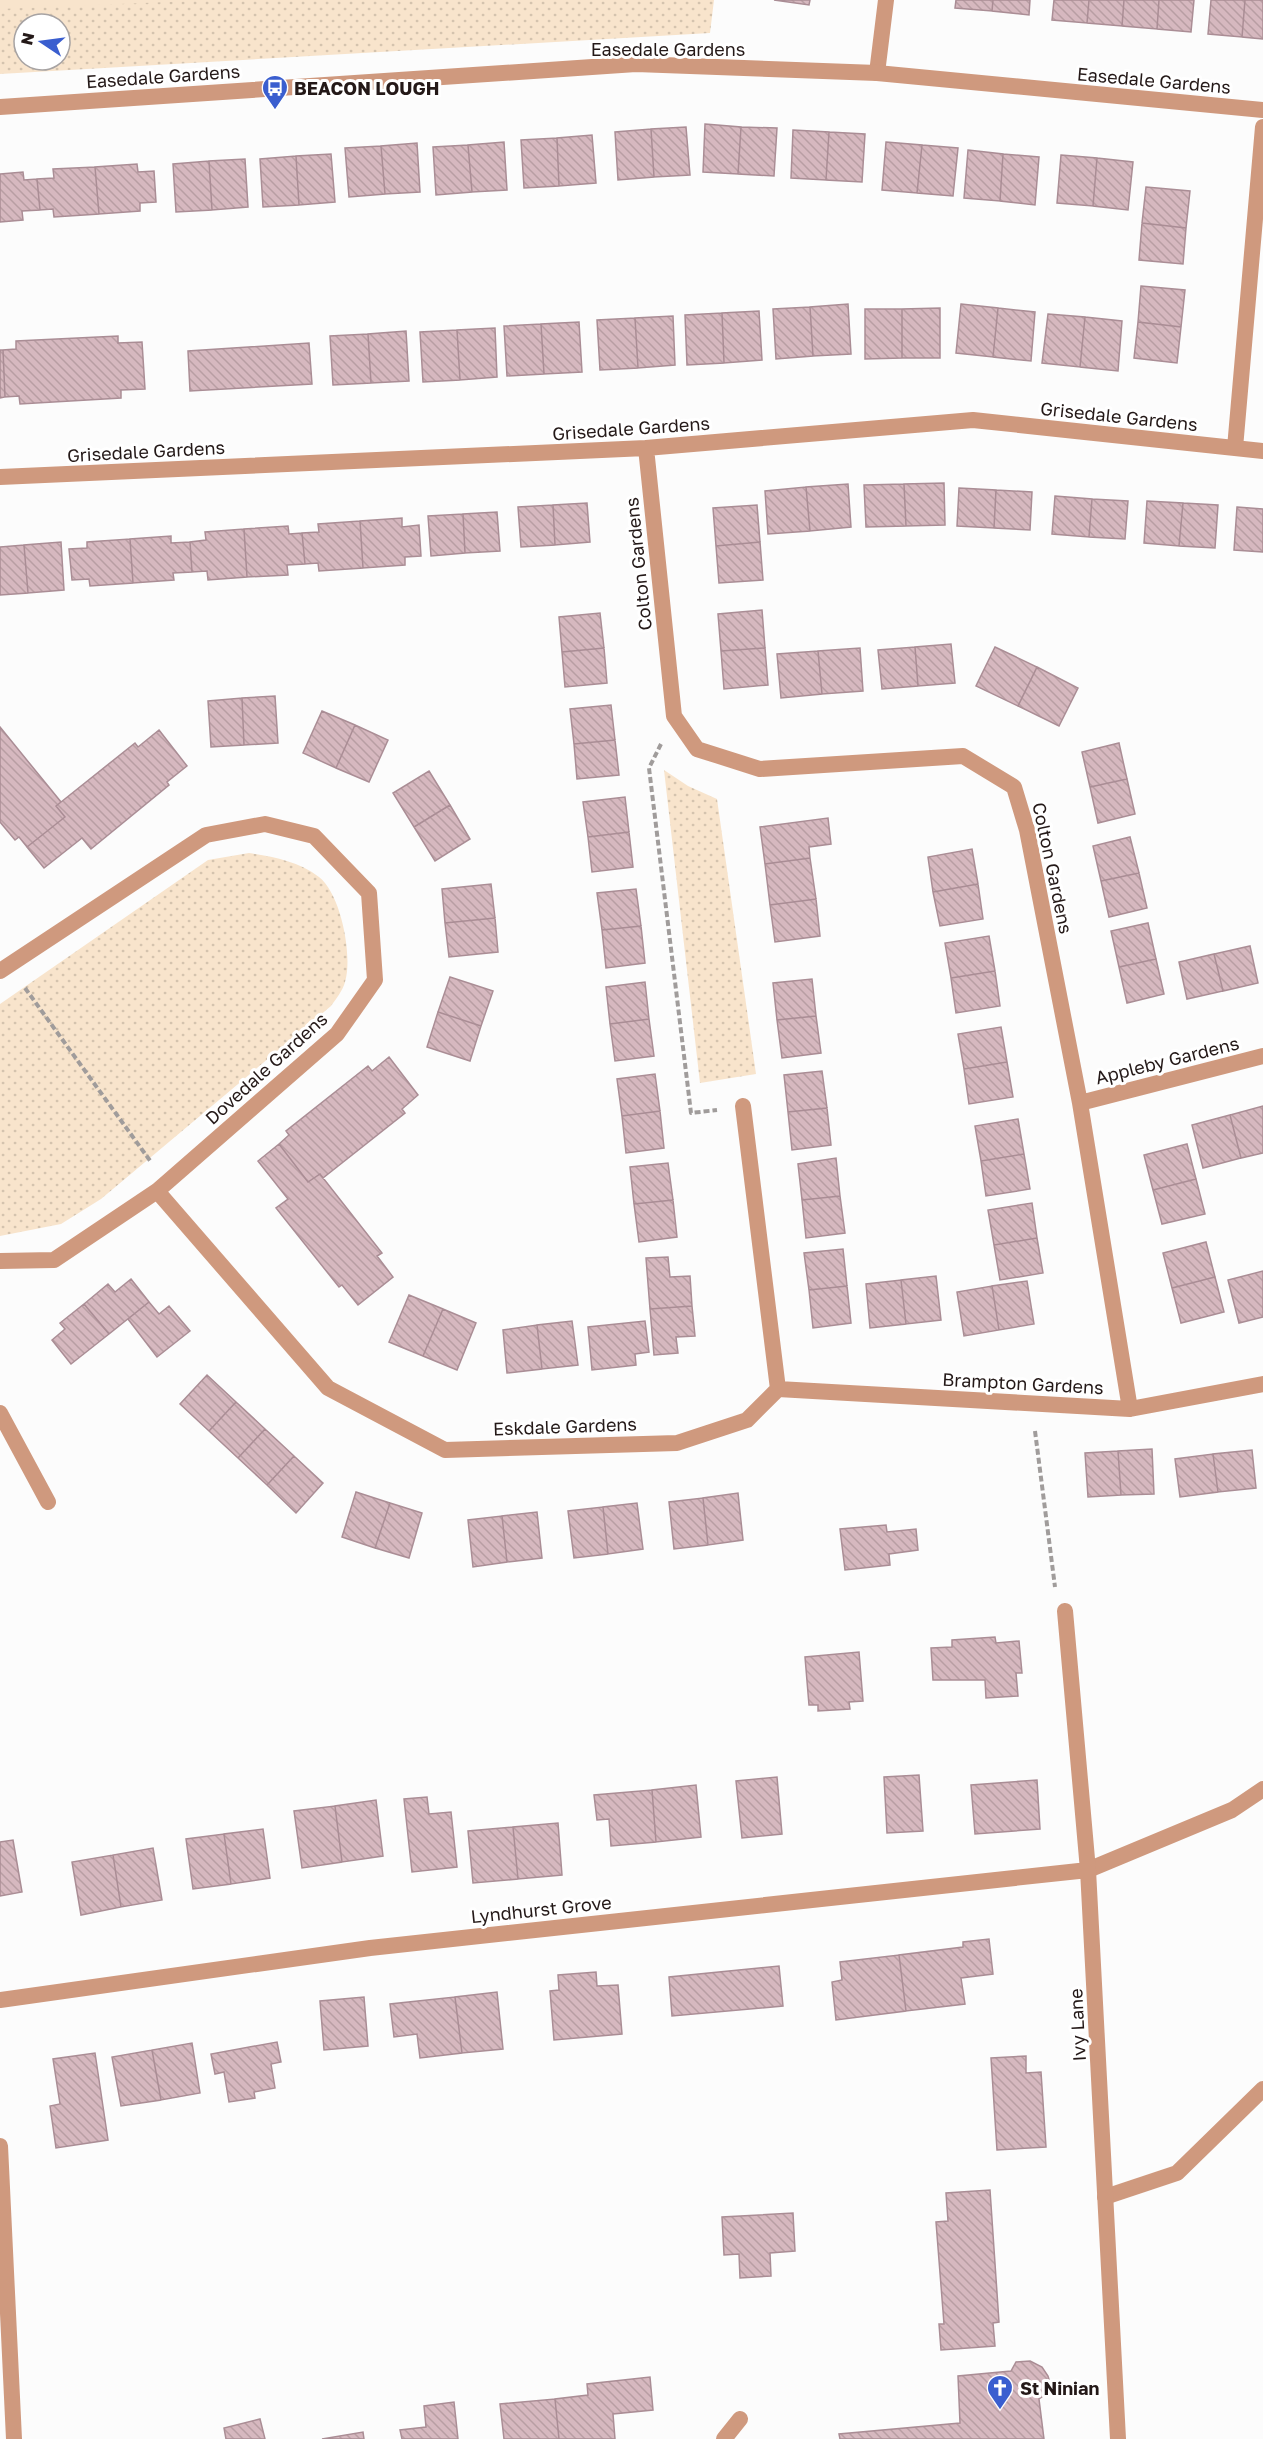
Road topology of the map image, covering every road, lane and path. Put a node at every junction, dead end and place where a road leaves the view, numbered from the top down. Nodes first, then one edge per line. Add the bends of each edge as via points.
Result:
1 (886, 0) edge
2 (877, 73) junction
3 (0, 106) edge
4 (1263, 110) edge
5 (1263, 127) edge
6 (646, 448) junction
7 (1235, 448) junction
8 (1263, 451) edge
9 (0, 477) edge
10 (674, 717) junction
11 (4, 968) edge
12 (1263, 1056) edge
13 (1080, 1103) junction
14 (743, 1106) joint
15 (161, 1187) junction
16 (0, 1261) edge
17 (1263, 1384) edge
18 (778, 1389) junction
19 (1032, 1403) junction
20 (1130, 1409) junction
21 (0, 1413) edge
22 (48, 1502) dead end
23 (1065, 1611) joint
24 (1263, 1789) edge
25 (1088, 1870) junction
26 (0, 2000) edge
27 (1263, 2089) edge
28 (0, 2146) edge
29 (1105, 2197) junction
30 (740, 2420) dead end
31 (14, 2439) edge
32 (724, 2439) edge
33 (1118, 2439) edge

1 - 2 street
2 - 3 street, Easedale Gardens via 636,64
2 - 4 street, Easedale Gardens
5 - 7 street
6 - 7 street, Grisedale Gardens via 973,420
6 - 9 street, Grisedale Gardens
6 - 10 street, Colton Gardens
7 - 8 street, Grisedale Gardens
10 - 13 street, Colton Gardens via 697,748 760,769 963,756 1014,787 1027,830
10 - 14 path via 649,768 691,1113
11 - 15 path
11 - 15 street, Dovedale Gardens via 206,835 265,824 314,836 369,893 375,980 337,1034
12 - 13 street, Appleby Gardens
13 - 20 street, Colton Gardens
14 - 18 street
15 - 16 street, Dovedale Gardens via 54,1260
15 - 18 street, Eskdale Gardens via 328,1388 446,1450 676,1443 747,1420
17 - 20 street, Brampton Gardens
18 - 19 street, Brampton Gardens
19 - 20 street, Brampton Gardens
19 - 23 path via 1055,1594
21 - 22 street
23 - 25 street, Ivy Lane
24 - 25 street, Lyndhurst Grove via 1232,1810
25 - 26 street, Lyndhurst Grove via 370,1948
25 - 29 street, Ivy Lane
27 - 29 street via 1177,2173
28 - 31 street
29 - 33 street, Ivy Lane
30 - 32 street

